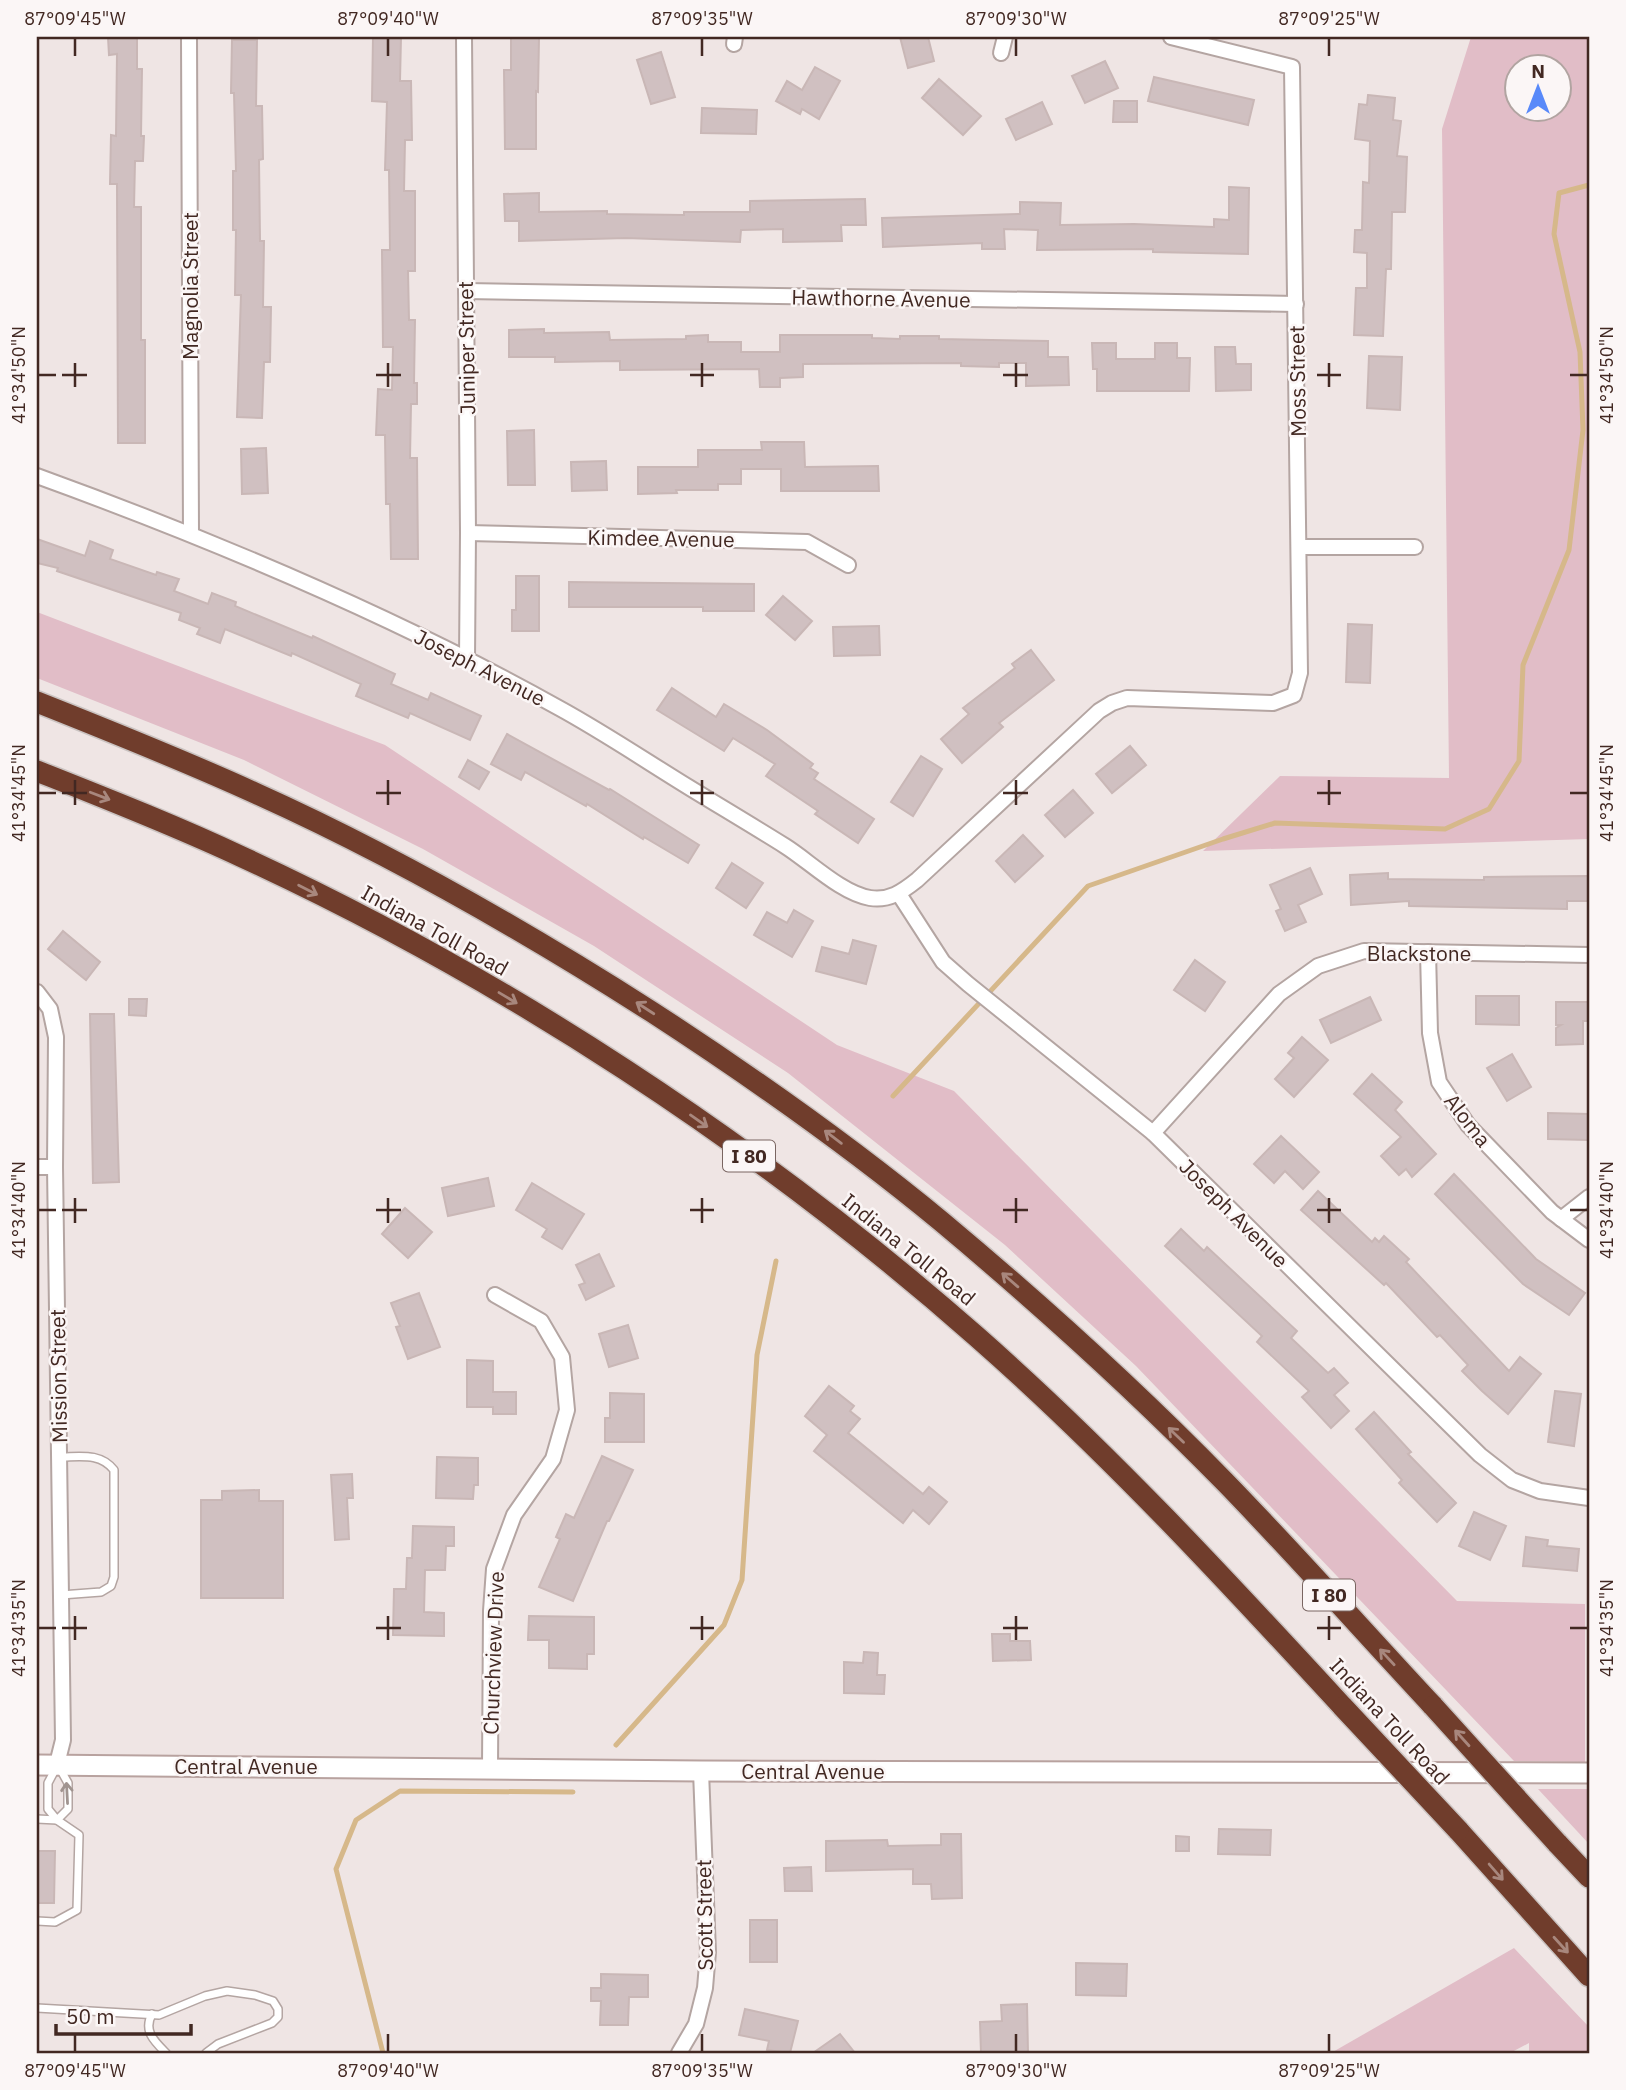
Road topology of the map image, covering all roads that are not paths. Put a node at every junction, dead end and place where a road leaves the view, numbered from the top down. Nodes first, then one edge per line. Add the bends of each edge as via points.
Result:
1 (188, 37) edge
2 (464, 37) edge
3 (1005, 37) edge
4 (1171, 37) edge
5 (1001, 53) dead end
6 (466, 291) junction
7 (1296, 304) junction
8 (37, 476) edge
9 (468, 533) junction
10 (191, 534) junction
11 (1299, 547) junction
12 (1415, 547) dead end
13 (848, 565) dead end
14 (467, 659) junction
15 (37, 702) edge
16 (37, 771) edge
17 (899, 894) junction
18 (1428, 952) junction
19 (1589, 955) edge
20 (37, 992) edge
21 (1153, 1133) junction
22 (37, 1167) edge
23 (55, 1167) junction
24 (1589, 1197) edge
25 (1561, 1219) junction
26 (1589, 1240) edge
27 (495, 1295) dead end
28 (59, 1457) junction
29 (1589, 1498) edge
30 (61, 1595) junction
31 (37, 1765) edge
32 (57, 1765) junction
33 (489, 1768) junction
34 (701, 1771) junction
35 (1589, 1773) edge
36 (37, 1819) edge
37 (57, 1819) junction
38 (1589, 1877) edge
39 (37, 1921) edge
40 (1589, 1976) edge
41 (37, 2008) edge
42 (152, 2014) junction
43 (166, 2053) edge
44 (206, 2053) edge
45 (679, 2053) edge

1 - 10 street, Magnolia Street
2 - 6 street, Juniper Street
3 - 5 street
4 - 7 street, Moss Street via 1292,67
6 - 7 street, Hawthorne Avenue
6 - 9 street, Juniper Street
7 - 11 street, Moss Street
8 - 10 street, Joseph Avenue
9 - 13 street, Kimdee Avenue via 807,542
9 - 14 street, Juniper Street
10 - 14 street, Joseph Avenue
11 - 12 street
11 - 17 street, Moss Street via 1300,673 1294,695 1273,703 1127,698 1112,703
14 - 17 street, Joseph Avenue via 572,716 786,847 849,891 883,899
38 -> 15 highway, Indiana Toll Road / I 80, bridge via 1225,1482 1019,1288 830,1134 713,1051 481,908 257,793
16 -> 40 highway, Indiana Toll Road / I 80, bridge via 241,856 468,974 678,1106 786,1182 977,1336 1166,1516
17 - 21 street, Joseph Avenue via 943,961
18 - 19 street, Blackstone
18 - 21 street, Blackstone via 1364,951 1318,966 1279,994
18 - 25 street, Aloma via 1430,1032 1439,1082 1468,1125
20 - 23 street, Mission Street via 50,1009 55,1037
21 - 29 street, Joseph Avenue via 1480,1455 1512,1480 1540,1491
22 - 23 street
23 - 28 street, Mission Street
24 - 25 street
25 - 26 street, Aloma
27 - 33 street, Churchview Drive via 541,1321 562,1357 567,1410 552,1459 514,1516 494,1569
28 - 30 street, Mission Street
28 - 30 lane via 95,1457 114,1470 111,1586 101,1592
30 - 32 street, Mission Street via 63,1740
31 - 32 street, Central Avenue
32 - 33 street, Central Avenue
32 - 37 lane via 48,1783 48,1809
37 -> 32 lane via 68,1809 68,1783
33 - 34 street, Central Avenue
34 - 35 street, Central Avenue
34 - 45 street, Scott Street via 708,1952 696,2024
36 - 37 lane
37 - 39 lane via 79,1835 78,1910 55,1922
41 - 42 lane
42 - 43 lane via 149,2033
42 - 44 lane via 227,1991 273,2001 278,2017 272,2023

